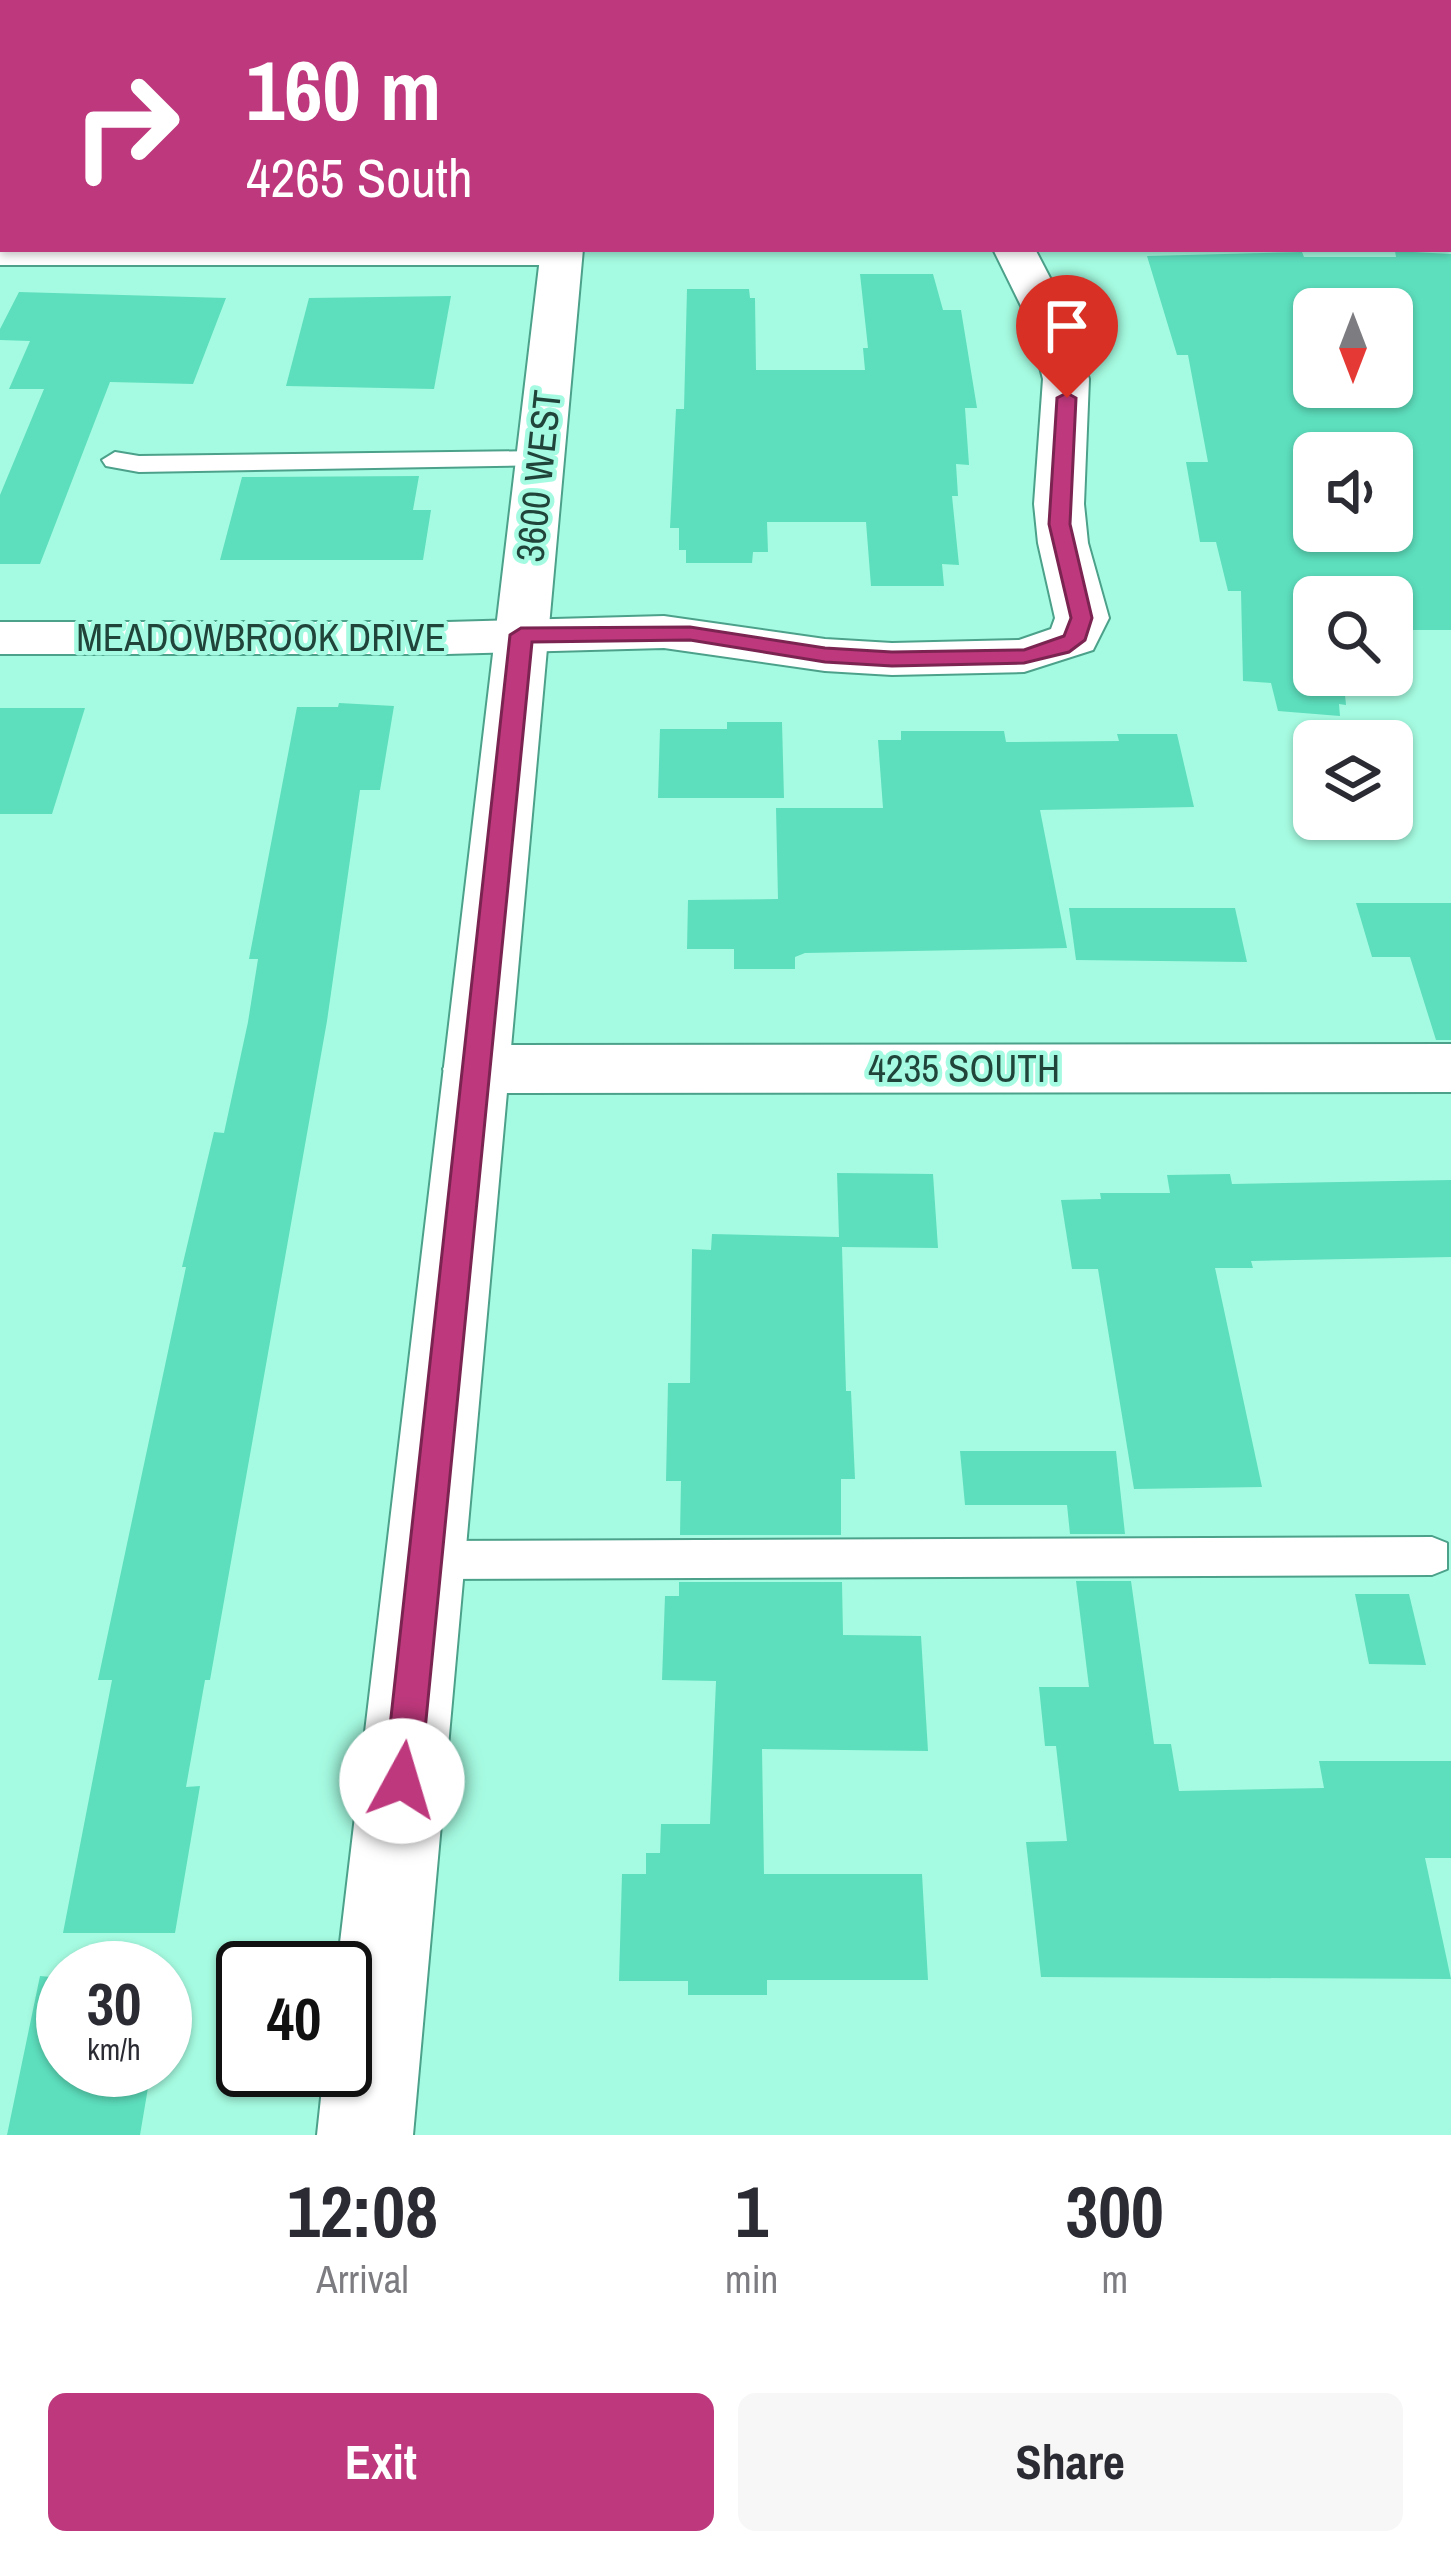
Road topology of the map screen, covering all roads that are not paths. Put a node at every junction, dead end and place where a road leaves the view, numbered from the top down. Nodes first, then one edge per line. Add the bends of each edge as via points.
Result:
1 (562, 252) edge
2 (1015, 252) edge
3 (540, 459) junction
4 (116, 460) dead end
5 (521, 635) junction
6 (0, 638) edge
7 (1451, 1068) edge
8 (476, 1069) junction
9 (1432, 1556) dead end
10 (425, 1560) junction
11 (365, 2135) edge

1 - 3 street, 3600 WEST
2 - 5 street, MEADOWBROOK DRIVE via 1050,320 1066,379 1059,504 1082,618 1074,640 1024,656 892,659 690,634
3 - 4 lane
3 - 5 street, 3600 WEST
5 - 6 street, MEADOWBROOK DRIVE
5 - 8 street, 3600 WEST
7 - 8 street, 4235 SOUTH
8 - 10 street, 3600 WEST
9 - 10 lane
10 - 11 street, 3600 WEST

